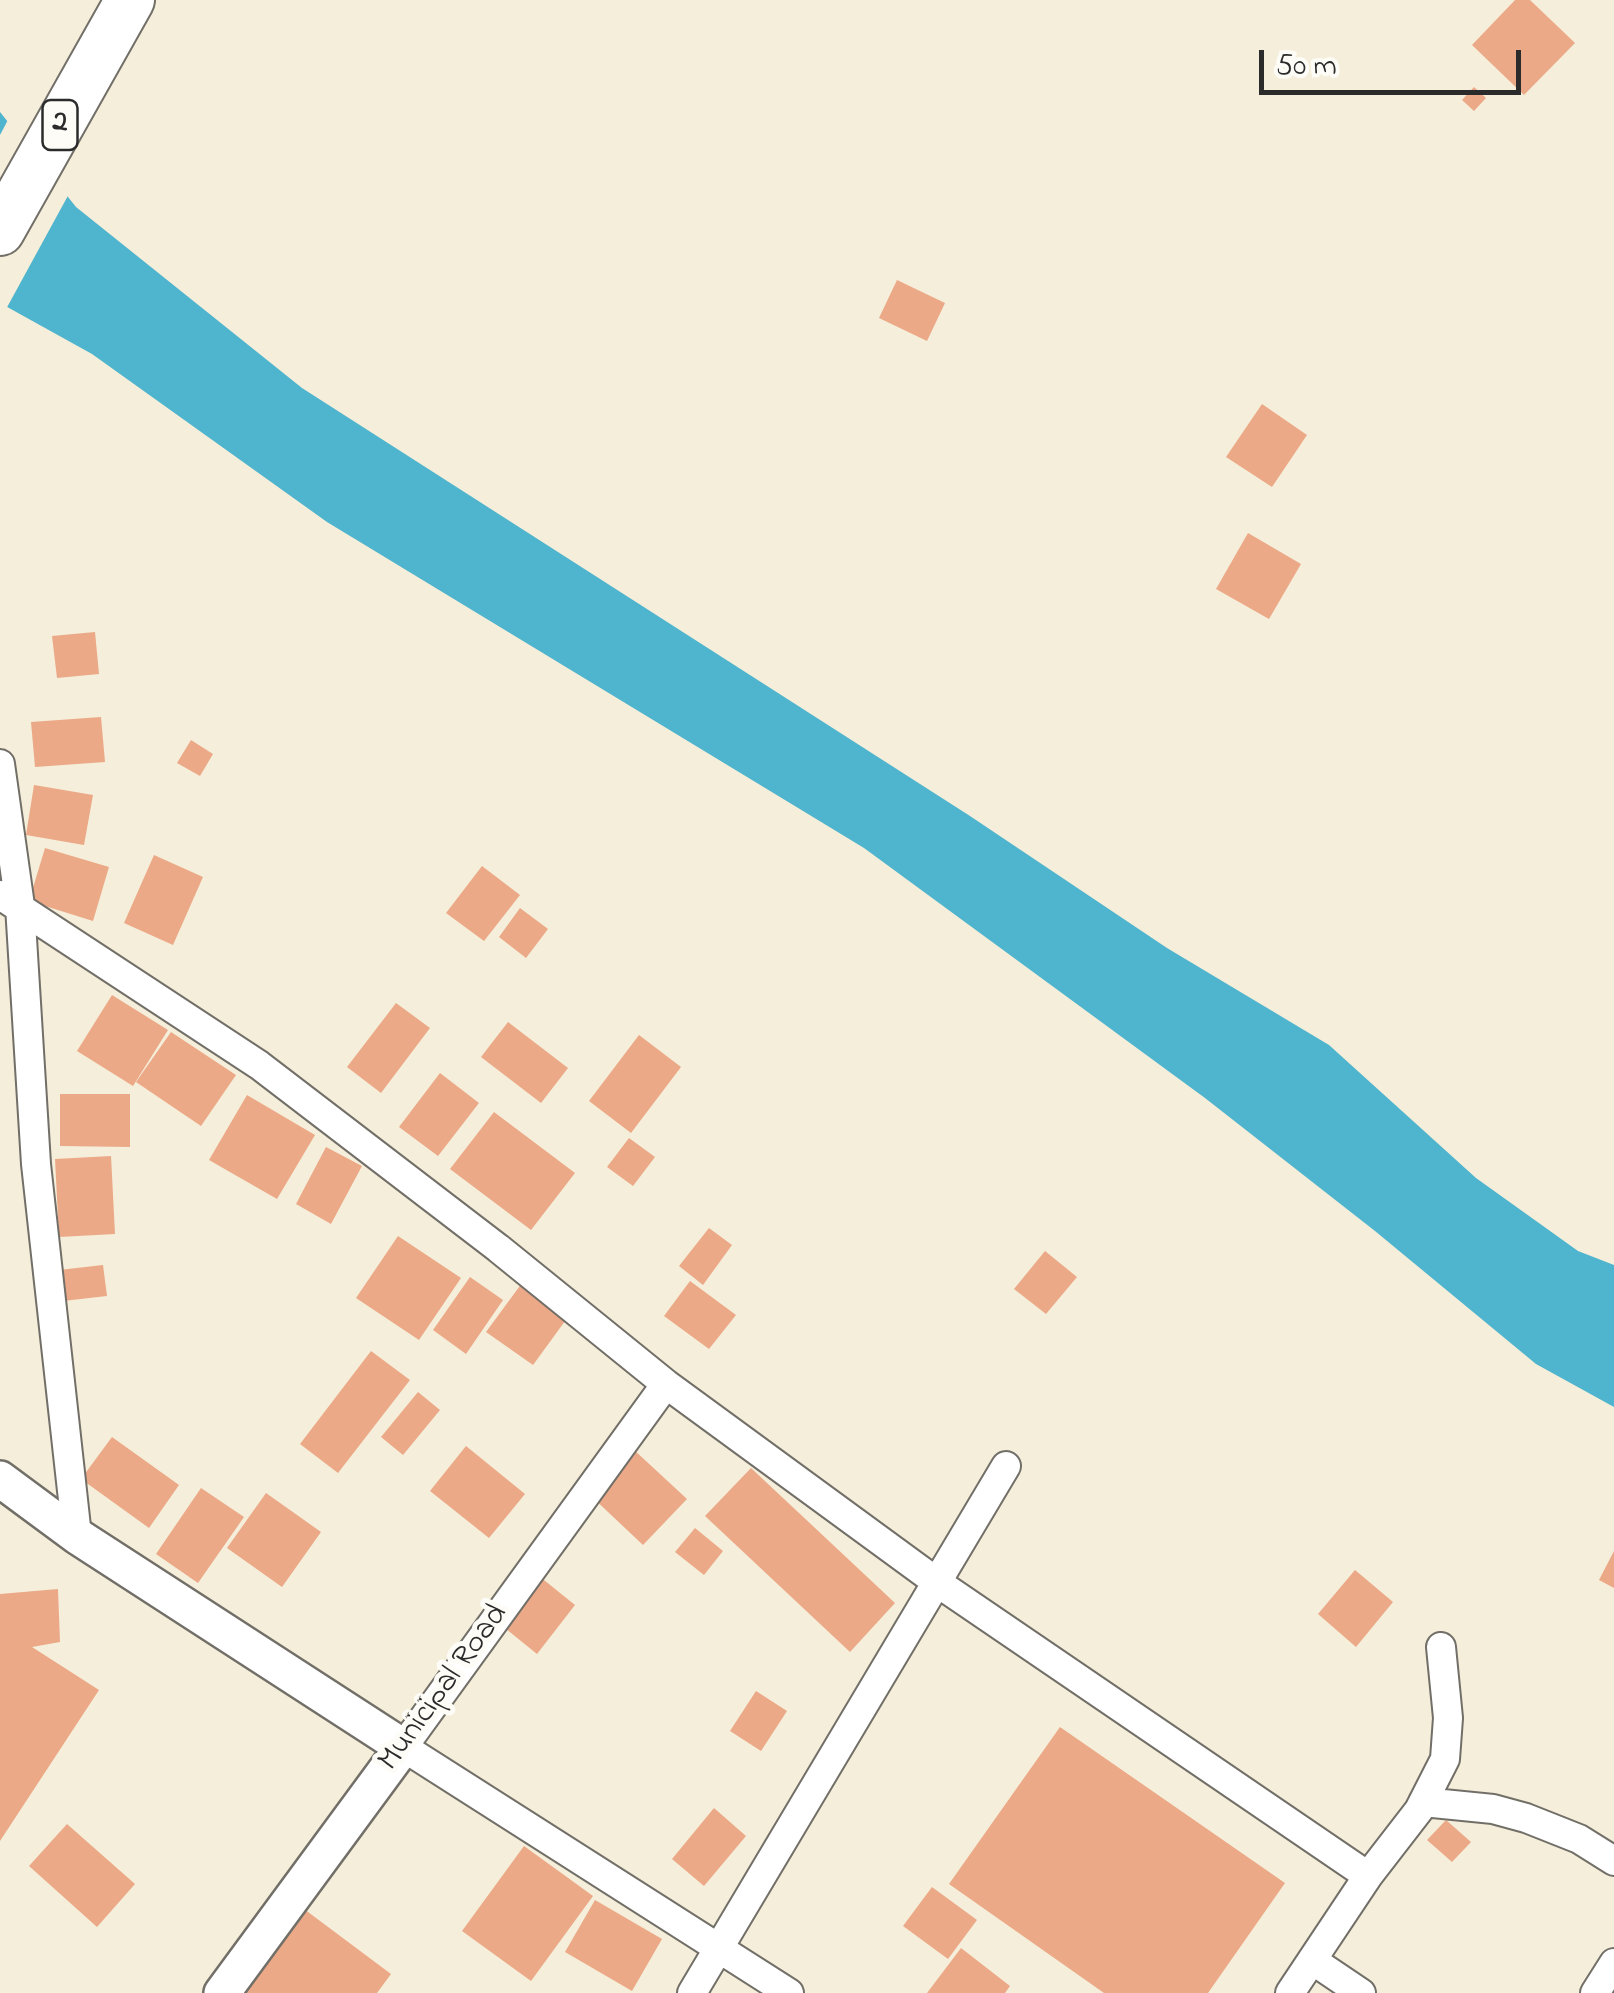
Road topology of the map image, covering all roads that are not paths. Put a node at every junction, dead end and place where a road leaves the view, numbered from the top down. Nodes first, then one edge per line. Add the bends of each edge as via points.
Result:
1 (125, 10) edge
2 (0, 232) edge
3 (0, 764) edge
4 (10, 901) edge
5 (666, 1384) junction
6 (1006, 1466) dead end
7 (0, 1479) edge
8 (77, 1536) junction
9 (938, 1584) junction
10 (1442, 1646) dead end
11 (403, 1746) junction
12 (1423, 1802) junction
13 (1614, 1862) edge
14 (1368, 1876) junction
15 (720, 1948) junction
16 (1312, 1960) junction
17 (1614, 1962) edge
18 (222, 1993) edge
19 (692, 1993) edge
20 (789, 1993) edge
21 (1290, 1993) edge
22 (1361, 1993) edge
23 (1595, 1993) edge

1 - 2 highway, 2
3 - 4 street
4 - 5 street via 259,1065
4 - 8 street
5 - 9 street
5 - 11 street, Municipal Road
6 - 9 street
7 - 8 street
8 - 11 street
9 - 14 street
9 - 15 street
10 - 12 street via 1446,1759
11 - 15 street
11 - 18 street, Municipal Road
12 - 13 street via 1526,1818
12 - 14 street
14 - 16 street
15 - 19 street
15 - 20 street
16 - 21 street
16 - 22 street
17 - 23 street

